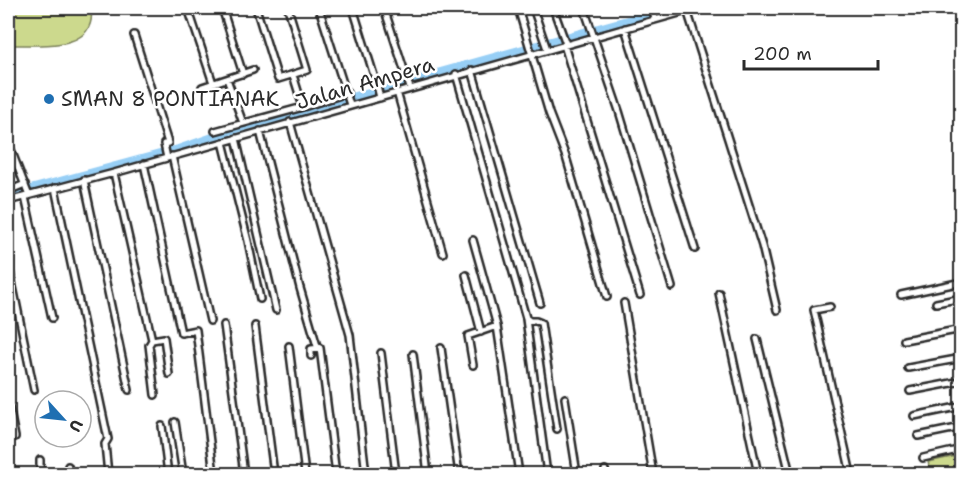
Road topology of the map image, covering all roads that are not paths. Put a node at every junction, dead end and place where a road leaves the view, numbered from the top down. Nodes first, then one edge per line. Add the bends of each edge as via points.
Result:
1 (188, 8) edge
2 (222, 8) edge
3 (256, 8) edge
4 (288, 8) edge
5 (319, 8) edge
6 (353, 8) edge
7 (384, 8) edge
8 (518, 8) edge
9 (533, 8) edge
10 (553, 8) edge
11 (584, 8) edge
12 (697, 8) edge
13 (687, 10) junction
14 (653, 13) edge
15 (625, 28) junction
16 (593, 33) junction
17 (134, 35) dead end
18 (565, 44) junction
19 (547, 48) junction
20 (531, 53) junction
21 (253, 70) dead end
22 (472, 70) junction
23 (243, 74) junction
24 (293, 75) junction
25 (456, 75) junction
26 (227, 79) junction
27 (213, 83) junction
28 (409, 86) junction
29 (202, 87) dead end
30 (397, 92) junction
31 (379, 97) junction
32 (349, 99) junction
33 (303, 107) junction
34 (290, 122) junction
35 (243, 123) junction
36 (215, 131) dead end
37 (260, 131) junction
38 (236, 138) junction
39 (8, 142) edge
40 (223, 142) junction
41 (168, 154) junction
42 (144, 164) junction
43 (114, 173) junction
44 (84, 180) junction
45 (26, 185) junction
46 (55, 188) junction
47 (8, 191) edge
48 (27, 196) junction
49 (8, 201) edge
50 (473, 240) dead end
51 (695, 249) dead end
52 (443, 253) dead end
53 (8, 262) edge
54 (466, 275) dead end
55 (962, 282) edge
56 (672, 287) dead end
57 (719, 293) dead end
58 (640, 295) dead end
59 (901, 295) dead end
60 (607, 297) dead end
61 (962, 298) edge
62 (260, 299) dead end
63 (540, 303) dead end
64 (624, 303) dead end
65 (936, 303) dead end
66 (830, 307) dead end
67 (276, 310) dead end
68 (777, 310) dead end
69 (52, 318) dead end
70 (526, 318) junction
71 (210, 321) dead end
72 (224, 325) dead end
73 (255, 326) dead end
74 (497, 326) junction
75 (962, 329) edge
76 (481, 332) junction
77 (757, 339) dead end
78 (152, 340) junction
79 (904, 340) dead end
80 (289, 346) dead end
81 (320, 348) junction
82 (441, 348) dead end
83 (381, 353) dead end
84 (413, 354) dead end
85 (311, 356) dead end
86 (962, 358) edge
87 (473, 366) dead end
88 (908, 368) dead end
89 (169, 374) dead end
90 (962, 381) edge
91 (34, 389) edge
92 (129, 390) dead end
93 (910, 391) dead end
94 (155, 395) dead end
95 (565, 398) dead end
96 (8, 401) edge
97 (962, 406) edge
98 (914, 416) dead end
99 (175, 422) dead end
100 (162, 426) dead end
101 (962, 427) edge
102 (557, 429) dead end
103 (918, 436) dead end
104 (15, 437) dead end
105 (962, 449) edge
106 (923, 458) dead end
107 (40, 460) dead end
108 (68, 466) dead end
109 (40, 474) edge
110 (69, 474) edge
111 (108, 474) edge
112 (168, 474) edge
113 (183, 474) edge
114 (214, 474) edge
115 (244, 474) edge
116 (274, 474) edge
117 (305, 474) edge
118 (336, 474) edge
119 (366, 474) edge
120 (396, 474) edge
121 (428, 474) edge
122 (459, 474) edge
123 (519, 474) edge
124 (547, 474) edge
125 (577, 474) edge
126 (653, 474) edge
127 (758, 474) edge
128 (790, 474) edge
129 (851, 474) edge

1 - 27 street
2 - 23 street
3 - 24 street via 278,79
4 - 24 street via 307,70
5 - 32 street
6 - 31 street
7 - 28 street
8 - 20 street
9 - 19 street
10 - 18 street
11 - 16 street
12 - 13 street, Jalan Ampera
13 - 14 street, Jalan Ampera
13 - 68 street via 762,246
14 - 15 street, Jalan Ampera
15 - 16 street, Jalan Ampera
15 - 51 street
16 - 18 street, Jalan Ampera
16 - 56 street
17 - 41 street via 168,143 164,144
18 - 19 street, Jalan Ampera
18 - 58 street
19 - 20 street, Jalan Ampera
20 - 22 street, Jalan Ampera
20 - 60 street
21 - 23 street
22 - 25 street, Jalan Ampera
22 - 63 street
23 - 26 street
24 - 33 street
25 - 28 street, Jalan Ampera
25 - 70 street
26 - 27 street
26 - 35 street
27 - 29 street
28 - 30 street, Jalan Ampera
30 - 31 street, Jalan Ampera
30 - 52 street
31 - 32 street, Jalan Ampera
32 - 33 street
32 - 34 street, Jalan Ampera
33 - 35 street
34 - 37 street, Jalan Ampera
34 - 119 street via 350,336
35 - 36 street
37 - 38 street, Jalan Ampera
37 - 81 street via 300,288
38 - 40 street, Jalan Ampera
38 - 67 street
39 - 45 street
40 - 41 street, Jalan Ampera
40 - 62 street
41 - 42 street, Jalan Ampera
41 - 71 street
42 - 43 street, Jalan Ampera
42 - 114 street via 180,333 196,330
43 - 44 street, Jalan Ampera
43 - 78 street
44 - 46 street, Jalan Ampera
44 - 92 street
45 - 47 street
45 - 48 street
46 - 48 street, Jalan Ampera
46 - 111 street via 108,439
48 - 49 street, Jalan Ampera
48 - 69 street
50 - 74 street
53 - 91 street
54 - 76 street
55 - 59 street
57 - 127 street
61 - 65 street
64 - 126 street
66 - 129 street via 814,310
70 - 102 street via 541,323
70 - 124 street
72 - 115 street
73 - 116 street
74 - 76 street
74 - 123 street
75 - 79 street
76 - 87 street via 468,336
77 - 128 street
78 - 89 street via 164,338
78 - 94 street via 149,345
80 - 117 street
81 - 85 street via 311,349
81 - 118 street
82 - 122 street
83 - 120 street
84 - 121 street
86 - 88 street
90 - 93 street
95 - 125 street
96 - 104 street
97 - 98 street
99 - 113 street
100 - 112 street
101 - 103 street
105 - 106 street
107 - 109 street
108 - 110 street

